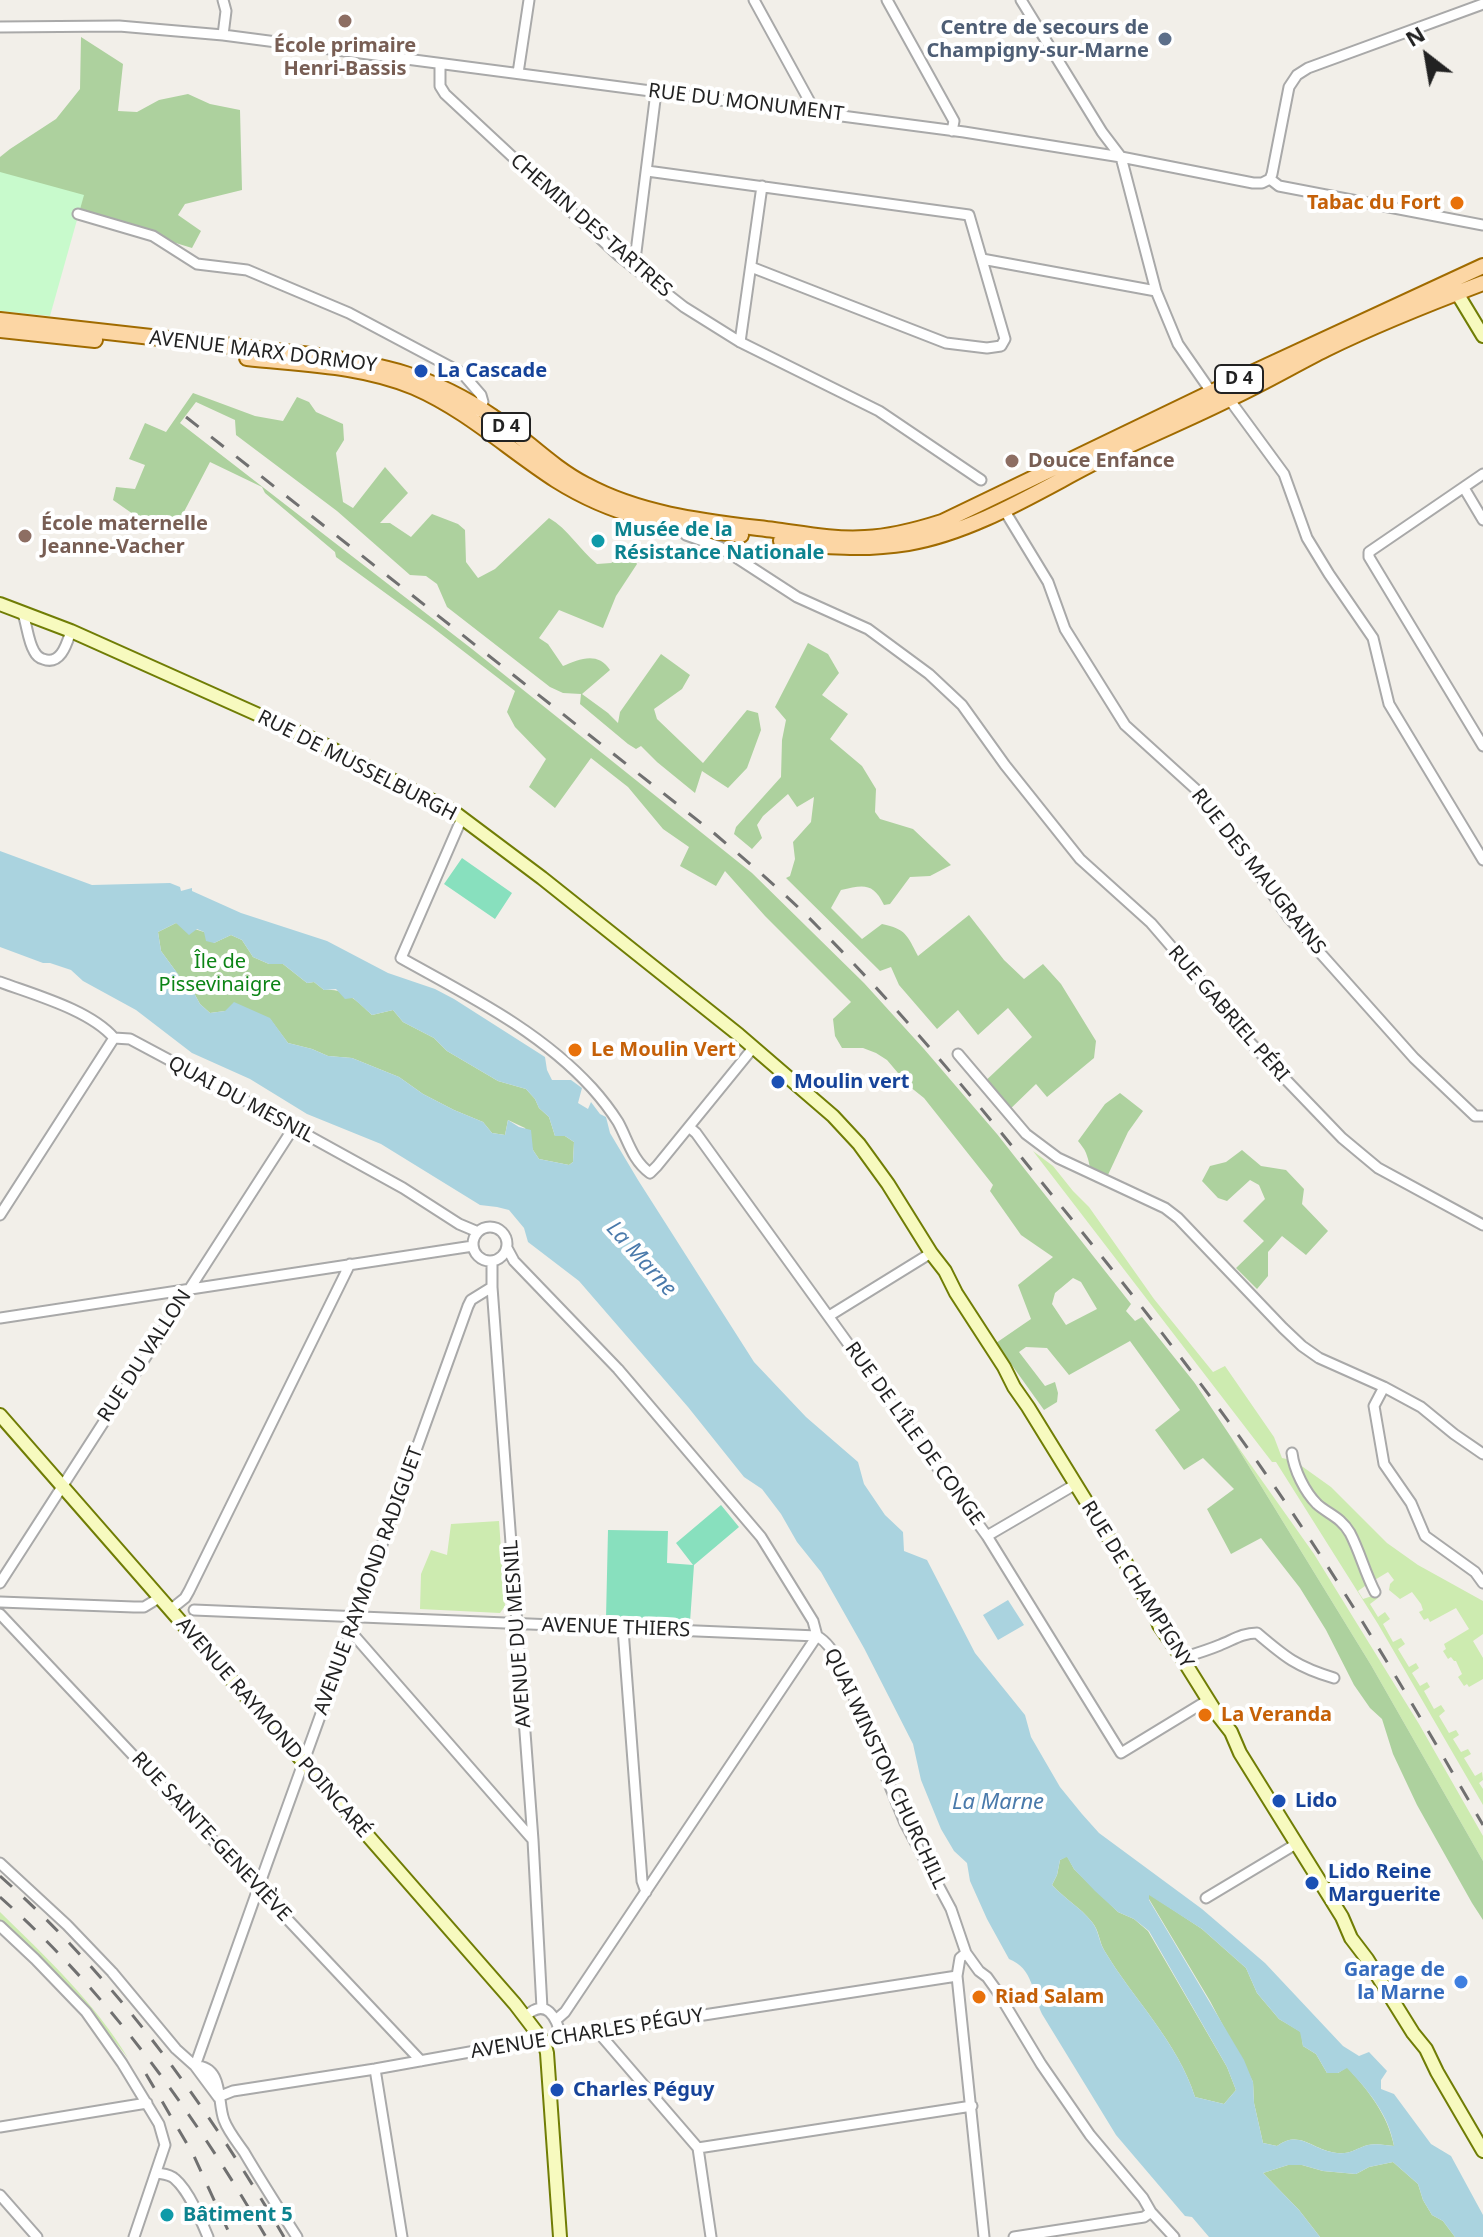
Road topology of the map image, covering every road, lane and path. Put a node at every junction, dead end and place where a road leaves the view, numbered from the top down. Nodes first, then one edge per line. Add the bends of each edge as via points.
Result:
1 (223, 0) edge
2 (529, 0) edge
3 (754, 0) edge
4 (887, 0) edge
5 (1021, 0) edge
6 (1483, 4) edge
7 (0, 27) edge
8 (223, 35) junction
9 (440, 64) junction
10 (518, 73) junction
11 (656, 92) junction
12 (812, 111) junction
13 (952, 131) junction
14 (1121, 157) junction
15 (647, 171) junction
16 (1270, 179) junction
17 (761, 190) junction
18 (78, 214) dead end
19 (1483, 225) edge
20 (982, 259) junction
21 (1483, 266) edge
22 (751, 267) junction
23 (634, 268) junction
24 (1483, 283) edge
25 (1156, 291) junction
26 (1457, 293) junction
27 (0, 320) edge
28 (0, 330) edge
29 (1483, 336) edge
30 (740, 342) junction
31 (1212, 393) junction
32 (1229, 399) junction
33 (476, 413) junction
34 (1483, 474) edge
35 (981, 480) dead end
36 (1464, 488) junction
37 (1000, 502) junction
38 (1483, 520) edge
39 (681, 522) junction
40 (0, 604) edge
41 (23, 614) junction
42 (71, 631) junction
43 (1483, 746) edge
44 (462, 818) junction
45 (1483, 860) edge
46 (0, 982) edge
47 (114, 1038) junction
48 (753, 1048) junction
49 (958, 1054) dead end
50 (1479, 1116) edge
51 (689, 1127) junction
52 (292, 1130) junction
53 (0, 1215) edge
54 (1483, 1225) edge
55 (478, 1232) junction
56 (473, 1246) junction
57 (507, 1248) junction
58 (931, 1253) junction
59 (492, 1261) junction
60 (350, 1264) junction
61 (492, 1287) junction
62 (187, 1290) junction
63 (829, 1316) junction
64 (0, 1318) edge
65 (1384, 1387) junction
66 (0, 1415) edge
67 (1292, 1453) dead end
68 (1483, 1454) edge
69 (1076, 1484) junction
70 (62, 1486) junction
71 (987, 1536) junction
72 (0, 1583) edge
73 (1483, 1583) edge
74 (1375, 1592) dead end
75 (159, 1598) junction
76 (185, 1598) junction
77 (0, 1602) edge
78 (170, 1610) junction
79 (194, 1610) junction
80 (0, 1614) edge
81 (358, 1617) junction
82 (182, 1623) junction
83 (517, 1624) junction
84 (623, 1629) junction
85 (352, 1633) junction
86 (817, 1636) junction
87 (1182, 1658) junction
88 (1334, 1678) dead end
89 (1208, 1700) junction
90 (304, 1763) junction
91 (533, 1840) junction
92 (1296, 1844) junction
93 (0, 1863) edge
94 (258, 1886) junction
95 (646, 1892) junction
96 (1206, 1898) dead end
97 (0, 1926) edge
98 (966, 1953) junction
99 (957, 1976) junction
100 (542, 2008) junction
101 (525, 2017) junction
102 (557, 2019) junction
103 (598, 2032) junction
104 (561, 2037) junction
105 (544, 2042) junction
106 (421, 2061) junction
107 (195, 2066) junction
108 (375, 2069) junction
109 (218, 2097) junction
110 (147, 2103) junction
111 (972, 2106) junction
112 (0, 2127) edge
113 (698, 2148) junction
114 (1483, 2151) edge
115 (157, 2173) junction
116 (0, 2195) edge
117 (1151, 2212) junction
118 (37, 2237) edge
119 (134, 2237) edge
120 (208, 2237) edge
121 (297, 2237) edge
122 (402, 2237) edge
123 (560, 2237) edge
124 (711, 2237) edge
125 (984, 2237) edge
126 (1014, 2237) edge
127 (1174, 2237) edge

1 - 8 street
2 - 10 street
3 - 12 street
4 - 13 street via 954,121
5 - 14 street
6 - 16 street via 1297,75 1289,87
7 - 8 street, RUE DU MONUMENT via 119,26
8 - 9 street, RUE DU MONUMENT
9 - 10 street, RUE DU MONUMENT
9 - 23 street, CHEMIN DES TARTRES via 445,94
10 - 11 street, RUE DU MONUMENT
11 - 12 street, RUE DU MONUMENT
11 - 15 street
12 - 13 street, RUE DU MONUMENT
13 - 14 street, RUE DU MONUMENT
14 - 16 street, RUE DU MONUMENT via 1253,183
14 - 25 street
15 - 17 street
15 - 23 street
16 - 19 street, RUE DU MONUMENT via 1284,187
17 - 20 street via 969,215
17 - 22 street
18 - 33 street via 153,236 197,264 247,270 349,313 462,373 481,395
20 - 22 street via 1005,339 1001,346 987,348 946,343
20 - 25 street
21 - 31 main road, AVENUE MARX DORMOY / D 4
22 - 30 street
23 - 30 street, CHEMIN DES TARTRES
24 - 26 main road, AVENUE MARX DORMOY / D 4
25 - 31 street via 1178,344
26 - 29 street
26 - 32 main road, AVENUE MARX DORMOY / D 4
27 - 33 main road, AVENUE MARX DORMOY / D 4 via 355,361 423,378 459,395
28 - 33 main road, AVENUE MARX DORMOY / D 4 via 359,372
30 - 35 street, CHEMIN DES TARTRES via 879,411
31 - 32 street
31 - 37 main road, AVENUE MARX DORMOY / D 4
32 - 37 main road, AVENUE MARX DORMOY / D 4
32 - 45 street via 1284,474 1307,538 1373,638 1389,704
33 - 39 main road, AVENUE MARX DORMOY / D 4 via 557,480 597,503 640,519
34 - 36 street
36 - 38 street
36 - 43 street via 1372,549 1369,557
37 - 39 main road, AVENUE MARX DORMOY / D 4 via 946,533 865,548 819,546
37 - 50 street, RUE DES MAUGRAINS via 1048,582 1065,629 1125,725 1201,794 1289,918 1414,1058
39 - 54 street, RUE GABRIEL PÉRI via 686,535 720,547 797,597 855,623 929,674 962,705 1080,859 1151,923 1244,1036 1342,1138 1378,1168
40 - 41 street, RUE DE MUSSELBURGH
41 - 42 street, RUE DE MUSSELBURGH
41 - 42 street via 32,648 41,659 57,658
42 - 44 street, RUE DE MUSSELBURGH via 317,741
44 - 48 street, RUE DE MUSSELBURGH
44 - 51 street via 401,958 472,996 549,1048 593,1090 615,1118 639,1165 650,1173
46 - 47 street, QUAI DU MESNIL via 94,1021
47 - 52 street, QUAI DU MESNIL via 130,1039
47 - 53 street
48 - 51 street
48 - 58 street, RUE DE CHAMPIGNY via 859,1144
49 - 65 street via 1026,1134 1058,1158 1165,1208 1302,1346
51 - 63 street, RUE DE L'ÎLE DE CONGE
52 - 55 street, QUAI DU MESNIL
52 - 62 street, RUE DU VALLON
55 - 56 street
55 - 57 street via 498,1229
56 - 59 street via 477,1256
56 - 60 street
57 - 59 street
57 - 86 street, QUAI WINSTON CHURCHILL via 761,1537
58 - 63 street
58 - 69 street, RUE DE CHAMPIGNY
59 - 61 street, AVENUE DU MESNIL
60 - 62 street
60 - 76 street
61 - 81 street, AVENUE RAYMOND RADIGUET via 468,1306
61 - 83 street, AVENUE DU MESNIL
62 - 64 street
62 - 70 street, RUE DU VALLON
63 - 71 street, RUE DE L'ÎLE DE CONGE
65 - 68 street via 1421,1407
65 - 73 street via 1374,1406 1384,1464 1411,1503 1425,1536
66 - 70 street, AVENUE RAYMOND POINCARÉ
67 - 74 street via 1303,1486 1349,1530
69 - 71 street
69 - 87 street, RUE DE CHAMPIGNY
70 - 72 street, RUE DU VALLON
70 - 75 street, AVENUE RAYMOND POINCARÉ
71 - 89 street, RUE DE L'ÎLE DE CONGE via 1121,1753
75 - 77 street via 144,1607
75 - 78 street, AVENUE RAYMOND POINCARÉ
76 - 78 street
76 - 79 street
78 - 82 street, AVENUE RAYMOND POINCARÉ
79 - 81 street, AVENUE THIERS
79 - 82 street
80 - 94 street, RUE SAINTE-GENEVIÈVE
81 - 83 street, AVENUE THIERS
81 - 85 street, AVENUE RAYMOND RADIGUET
82 - 90 street, AVENUE RAYMOND POINCARÉ
83 - 84 street, AVENUE THIERS
83 - 91 street, AVENUE DU MESNIL
84 - 86 street, AVENUE THIERS
84 - 95 street
85 - 90 street, AVENUE RAYMOND RADIGUET
85 - 91 street
86 - 95 street
86 - 98 street, QUAI WINSTON CHURCHILL via 841,1666 905,1823 951,1909
87 - 88 street via 1257,1633 1284,1657
87 - 89 street, RUE DE CHAMPIGNY
89 - 92 street, RUE DE CHAMPIGNY
90 - 94 street, AVENUE RAYMOND RADIGUET
90 - 101 street, AVENUE RAYMOND POINCARÉ
91 - 100 street, AVENUE DU MESNIL
92 - 96 street
92 - 114 street, RUE DE CHAMPIGNY via 1426,2049
93 - 107 street via 67,1925
94 - 106 street, RUE SAINTE-GENEVIÈVE
94 - 107 street, AVENUE RAYMOND RADIGUET
95 - 102 street
97 - 110 street via 86,2012
98 - 99 street
98 - 117 street, QUAI WINSTON CHURCHILL via 997,1991 1090,2135
99 - 103 street, AVENUE CHARLES PÉGUY
99 - 111 street
100 - 101 street
100 - 102 street
101 - 105 street, AVENUE RAYMOND POINCARÉ
102 - 104 street
103 - 104 street, AVENUE CHARLES PÉGUY
103 - 113 street
104 - 105 street, AVENUE CHARLES PÉGUY
105 - 106 street, AVENUE CHARLES PÉGUY
105 - 123 street
106 - 108 street, AVENUE CHARLES PÉGUY
107 - 109 street
108 - 109 street, AVENUE CHARLES PÉGUY
108 - 122 street
109 - 121 street via 224,2121
110 - 112 street
110 - 115 street via 165,2145
111 - 113 street
111 - 125 street
113 - 124 street
115 - 119 street
115 - 120 street via 177,2180
116 - 118 street
117 - 126 street
117 - 127 street, QUAI WINSTON CHURCHILL

